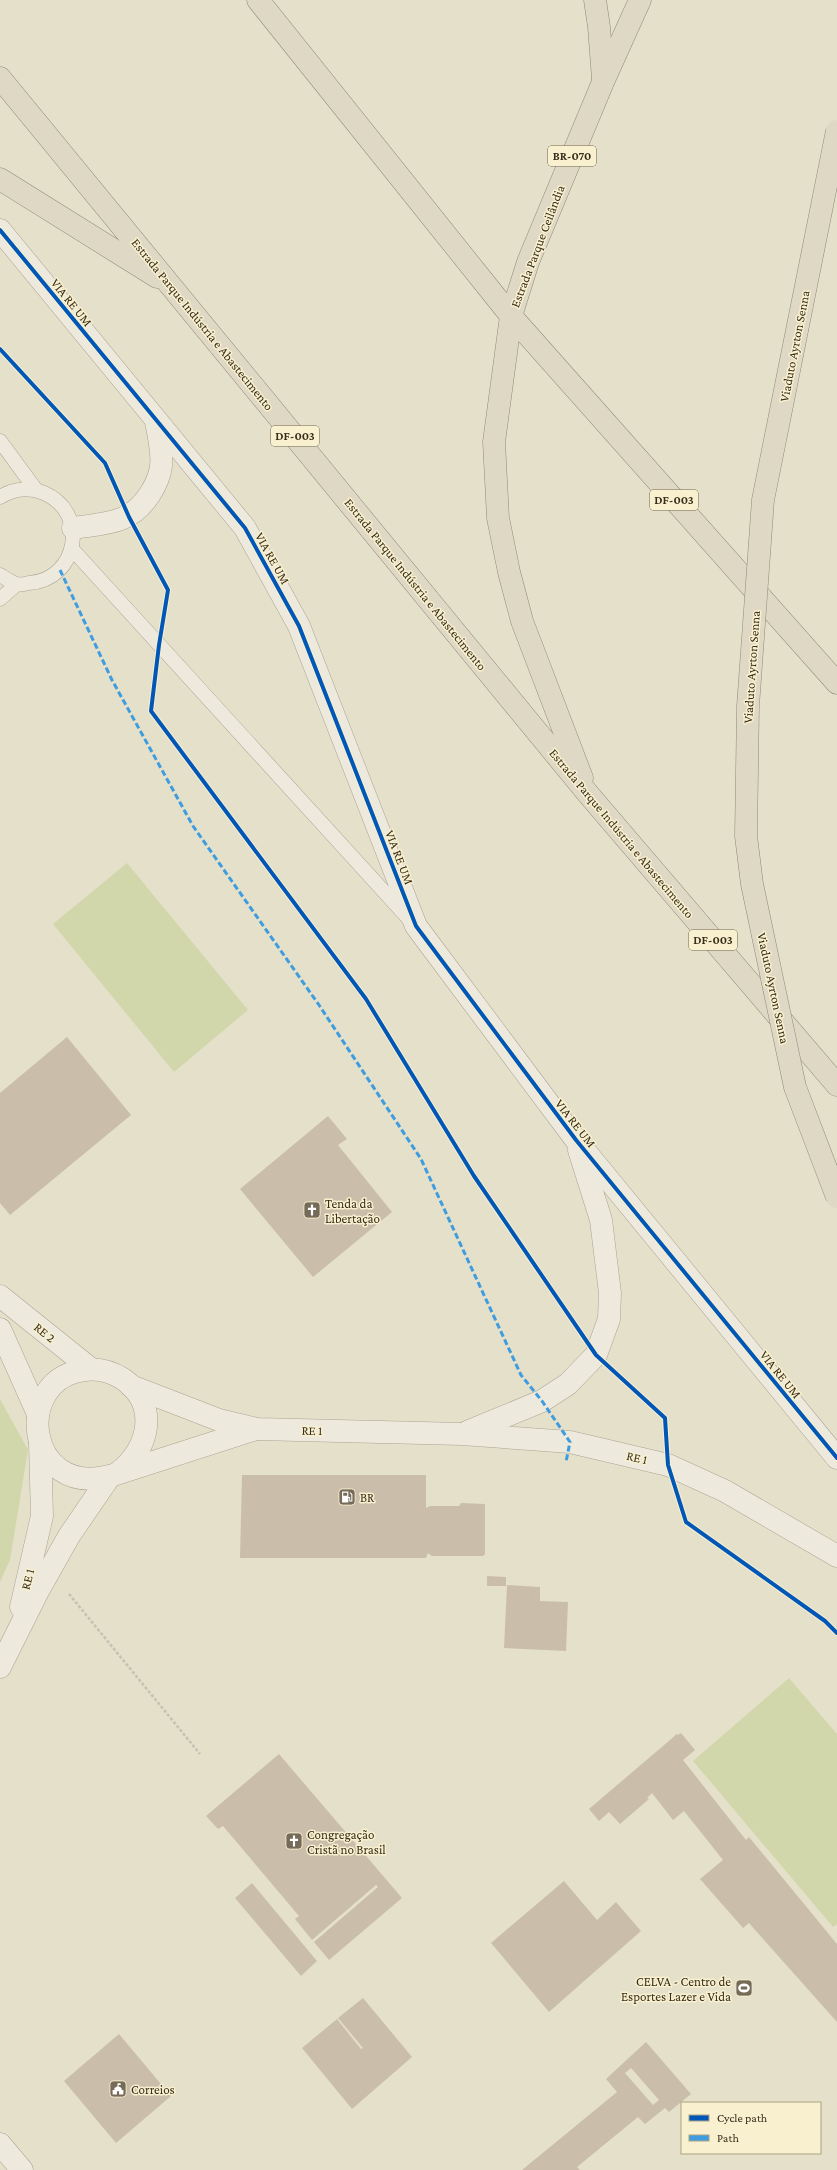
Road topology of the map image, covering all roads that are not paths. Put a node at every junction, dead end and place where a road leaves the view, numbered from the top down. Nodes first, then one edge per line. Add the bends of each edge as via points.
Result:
1 (258, 0) edge
2 (595, 0) edge
3 (640, 0) edge
4 (0, 78) edge
5 (603, 82) junction
6 (837, 131) edge
7 (0, 179) edge
8 (0, 230) edge
9 (172, 287) junction
10 (511, 316) junction
11 (156, 421) junction
12 (0, 441) edge
13 (36, 490) junction
14 (0, 497) edge
15 (73, 528) junction
16 (72, 549) junction
17 (0, 576) edge
18 (17, 584) junction
19 (0, 598) edge
20 (837, 684) edge
21 (589, 795) junction
22 (416, 926) junction
23 (837, 1085) edge
24 (576, 1140) junction
25 (837, 1197) edge
26 (0, 1296) edge
27 (0, 1329) edge
28 (91, 1369) junction
29 (131, 1386) junction
30 (38, 1414) junction
31 (257, 1429) junction
32 (462, 1434) junction
33 (40, 1444) junction
34 (837, 1458) edge
35 (114, 1474) junction
36 (837, 1556) edge
37 (12, 1642) junction
38 (0, 1667) edge
39 (0, 2144) edge
40 (22, 2170) edge

1 - 10 highway, DF-003
2 - 5 highway
3 - 5 highway, Estrada Parque Ceilândia / BR-070
4 - 9 highway, Estrada Parque Indústria e Abastecimento / DF-003
5 - 10 highway, Estrada Parque Ceilândia / BR-070 via 528,262
6 - 25 highway, Viaduto Ayrton Senna, bridge via 763,500 748,706 746,828 752,884 795,1087
7 - 9 highway
8 - 11 street, VIA RE UM
9 - 21 highway, Estrada Parque Indústria e Abastecimento / DF-003
10 - 20 highway, DF-003
10 - 21 highway, Estrada Parque Ceilândia via 494,442 498,518 522,621
11 - 15 street via 162,466 156,484 142,507 118,522
11 - 22 street, VIA RE UM via 245,528 299,626
12 - 13 lane
13 - 14 lane via 18,489
13 - 15 lane via 54,497 67,511
15 - 16 lane
16 - 18 lane via 60,570 40,583
16 - 22 lane
17 - 18 lane
18 - 19 lane
21 - 23 highway, Estrada Parque Indústria e Abastecimento / DF-003
22 - 24 street, VIA RE UM
24 - 32 street, RE 1 via 601,1220 610,1293 609,1318 596,1355 568,1384 542,1401
24 - 34 street, VIA RE UM
26 - 28 street, RE 2
27 - 30 street
28 - 29 street via 117,1375
28 - 30 street via 80,1370 61,1379 46,1394
29 - 31 street, RE 1 via 219,1420
29 - 35 street via 143,1404 145,1437 136,1457
30 - 33 street via 37,1434
31 - 32 street, RE 1
31 - 35 street, RE 1
32 - 36 street, RE 1 via 570,1442 668,1465 725,1491
33 - 35 street via 51,1462 68,1475 89,1480
33 - 37 street, RE 1 via 42,1516
35 - 37 street, RE 1 via 69,1536
37 - 38 street, RE 1
39 - 40 street

